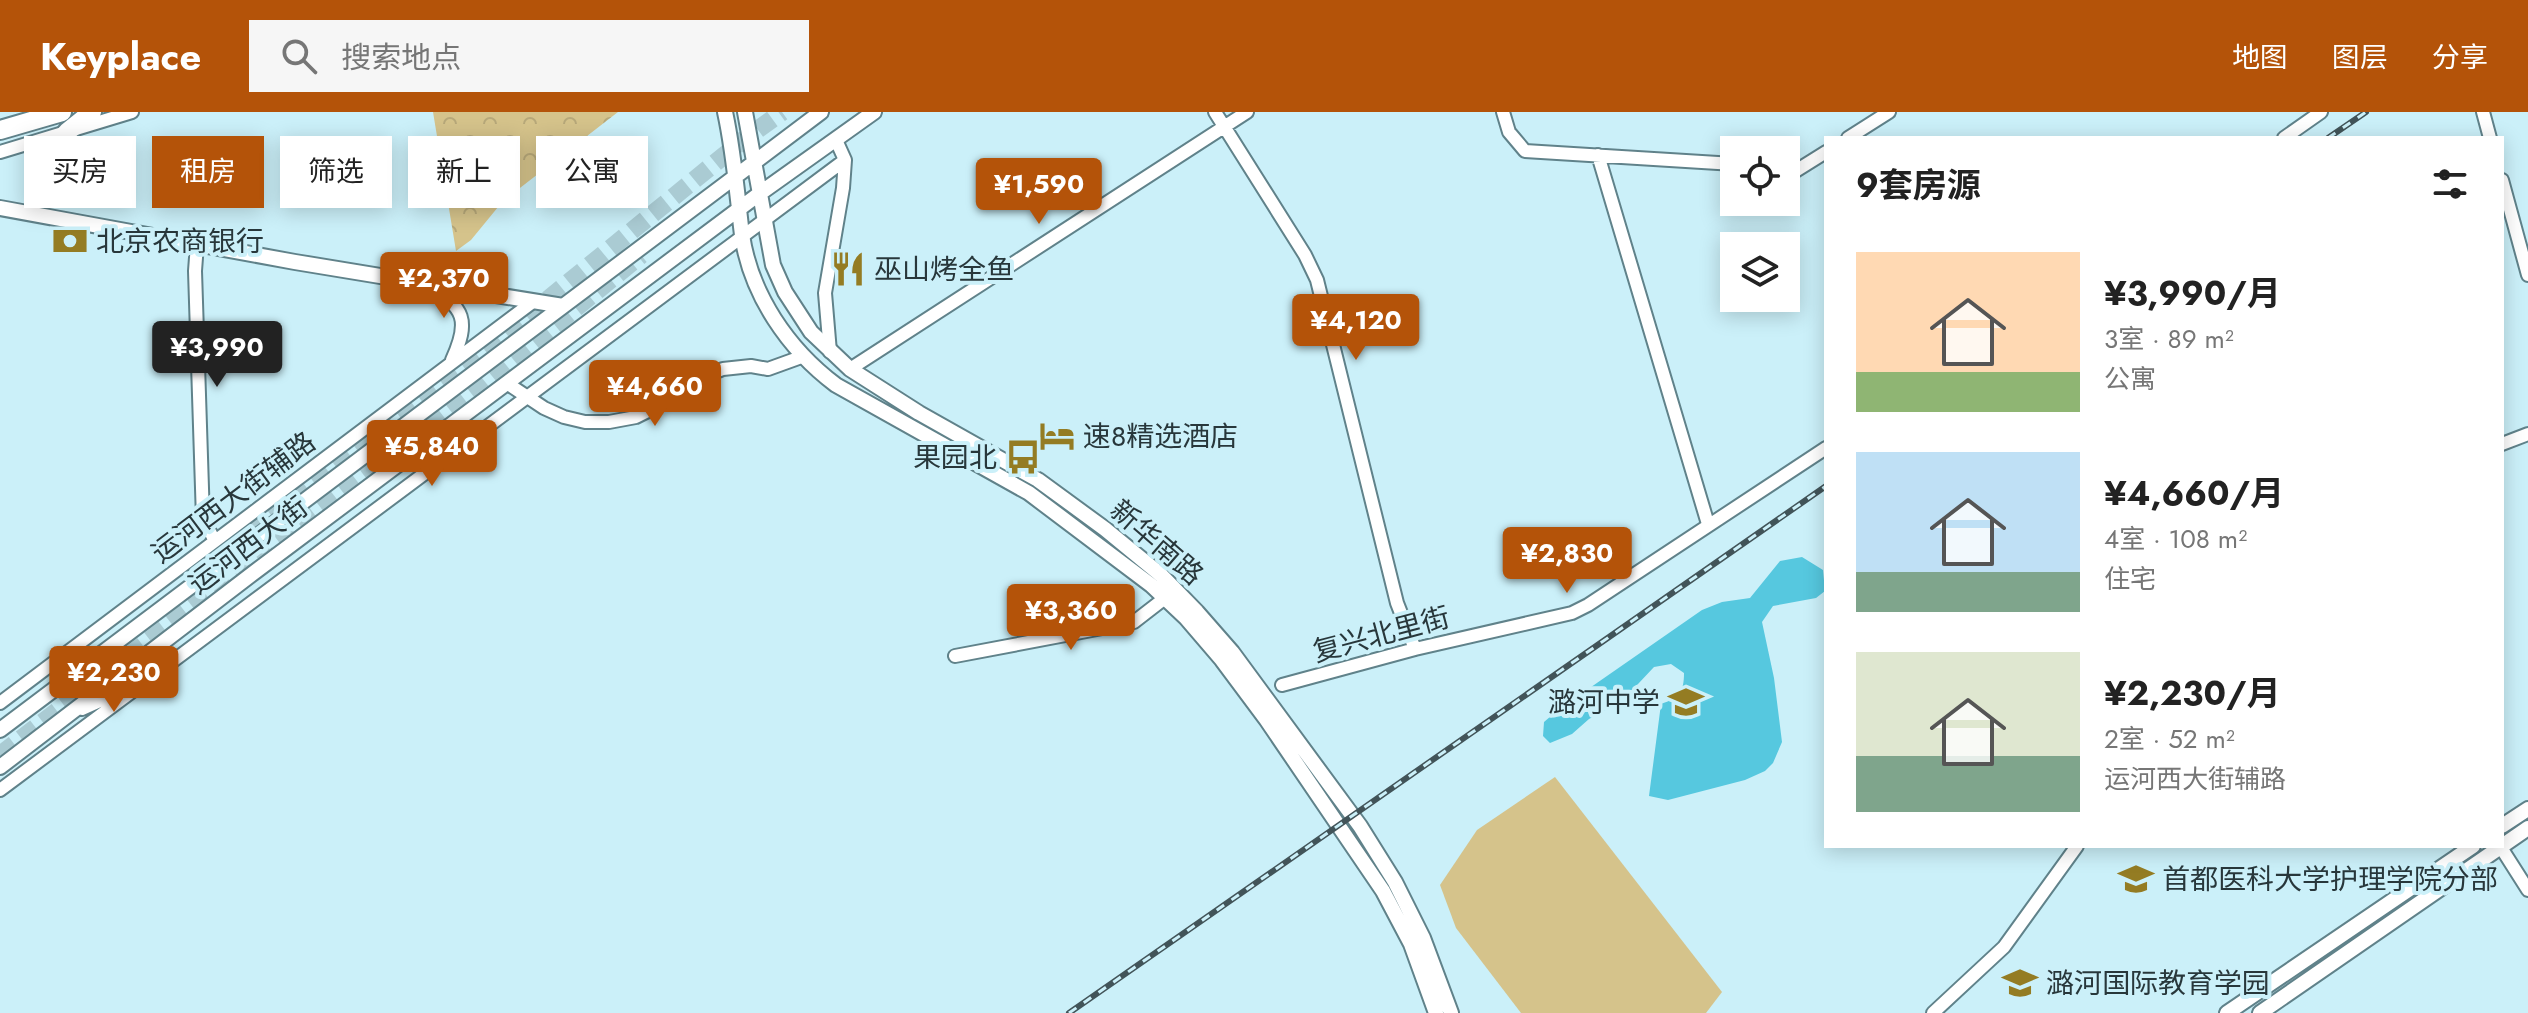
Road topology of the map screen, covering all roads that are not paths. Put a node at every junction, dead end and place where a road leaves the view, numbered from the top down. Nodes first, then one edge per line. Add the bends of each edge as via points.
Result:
1 (62, 112) edge
2 (92, 112) edge
3 (132, 112) edge
4 (725, 112) edge
5 (745, 112) edge
6 (821, 112) edge
7 (874, 112) edge
8 (1215, 112) edge
9 (1247, 112) edge
10 (1503, 112) edge
11 (1889, 112) edge
12 (2321, 112) edge
13 (2483, 112) edge
14 (1224, 127) junction
15 (0, 130) edge
16 (67, 132) junction
17 (1851, 136) edge
18 (2287, 136) edge
19 (2489, 136) edge
20 (836, 140) junction
21 (0, 152) edge
22 (1824, 153) edge
23 (1598, 155) junction
24 (845, 160) junction
25 (754, 161) junction
26 (1720, 163) edge
27 (1800, 168) edge
28 (735, 175) junction
29 (2504, 187) edge
30 (759, 194) junction
31 (0, 208) edge
32 (741, 208) junction
33 (763, 221) junction
34 (742, 236) junction
35 (197, 244) junction
36 (2528, 275) edge
37 (421, 282) junction
38 (534, 301) junction
39 (563, 306) junction
40 (830, 352) junction
41 (804, 356) junction
42 (449, 364) junction
43 (850, 369) junction
44 (508, 384) junction
45 (527, 396) junction
46 (2528, 434) edge
47 (2504, 443) edge
48 (1824, 449) edge
49 (1708, 524) junction
50 (215, 541) junction
51 (1165, 598) junction
52 (1415, 649) junction
53 (955, 656) dead end
54 (145, 681) junction
55 (1282, 685) dead end
56 (0, 703) edge
57 (68, 715) junction
58 (0, 730) edge
59 (0, 767) edge
60 (0, 790) edge
61 (2528, 809) edge
62 (2504, 825) edge
63 (2528, 828) edge
64 (2504, 844) edge
65 (2076, 848) edge
66 (2470, 848) edge
67 (2499, 848) edge
68 (2501, 848) edge
69 (2528, 890) edge
70 (1436, 1013) edge
71 (1451, 1013) edge
72 (1933, 1013) edge
73 (2227, 1013) edge
74 (2260, 1013) edge

1 - 15 highway
2 - 16 highway
3 - 16 street
4 - 28 main road, 新华南路
5 - 25 main road, 新华南路
6 - 25 main road, 运河西大街
7 - 20 main road, 运河西大街
8 - 14 street
9 - 14 street
10 - 23 street via 1509,132 1525,151
11 - 17 street
12 - 18 street
13 - 19 street
14 - 43 street
14 - 52 street via 1317,280 1397,603
16 - 21 street
20 - 24 street
20 - 30 main road, 运河西大街
22 - 27 street
23 - 26 street
23 - 49 street
24 - 33 street
24 - 40 street via 825,293
25 - 28 main road, 运河西大街
25 - 30 main road, 新华南路
28 - 32 main road, 新华南路
28 - 39 main road, 运河西大街
29 - 36 street
30 - 32 main road, 运河西大街
30 - 33 main road, 新华南路
31 - 35 main road
32 - 34 main road, 新华南路
32 - 44 main road, 运河西大街
33 - 34 street
33 - 40 main road, 新华南路 via 785,292
34 - 41 main road, 新华南路 via 763,302
34 - 45 street
35 - 37 main road
35 - 50 street via 203,519
37 - 38 main road
37 - 42 street via 446,296 464,321
38 - 39 main road
38 - 42 street, 运河西大街辅路
39 - 58 main road, 运河西大街
40 - 43 main road, 新华南路
41 - 45 street via 768,369 723,369 636,417 609,422 564,417
41 - 51 main road, 新华南路 via 836,385 1029,493
42 - 50 street, 运河西大街辅路
43 - 71 main road, 新华南路 via 1038,480 1150,566 1197,612 1360,826 1423,938
44 - 45 street
44 - 57 main road, 运河西大街
45 - 54 street
46 - 47 street
48 - 49 street, 复兴北里街
49 - 52 street, 复兴北里街 via 1572,613
50 - 56 street, 运河西大街辅路
51 - 53 street via 1134,622
51 - 70 main road, 新华南路 via 1222,660 1347,834 1411,944
52 - 55 street, 复兴北里街
54 - 57 street
54 - 60 street
57 - 59 main road, 运河西大街
61 - 62 main road
63 - 64 main road
65 - 72 street via 2004,947
66 - 73 main road
67 - 74 main road
68 - 69 street

